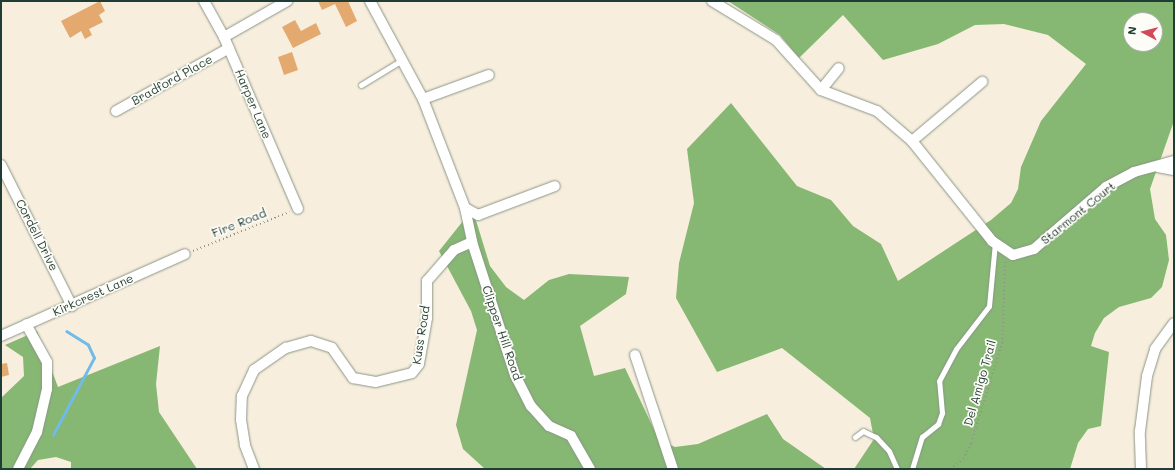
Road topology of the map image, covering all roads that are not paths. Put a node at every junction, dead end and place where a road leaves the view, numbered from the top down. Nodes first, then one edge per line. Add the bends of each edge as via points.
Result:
1 (204, 1) edge
2 (287, 1) edge
3 (370, 1) edge
4 (712, 1) edge
5 (224, 37) junction
6 (229, 48) junction
7 (402, 60) junction
8 (839, 68) dead end
9 (489, 76) dead end
10 (982, 82) dead end
11 (361, 85) dead end
12 (821, 90) junction
13 (423, 99) junction
14 (116, 111) dead end
15 (912, 141) junction
16 (1174, 162) edge
17 (1, 165) edge
18 (1150, 166) junction
19 (1174, 170) edge
20 (555, 186) dead end
21 (465, 208) junction
22 (298, 209) road end
23 (472, 242) junction
24 (998, 245) junction
25 (185, 254) road end
26 (72, 306) junction
27 (1174, 323) edge
28 (26, 324) junction
29 (1, 336) edge
30 (635, 355) dead end
31 (855, 436) dead end
32 (18, 469) edge
33 (254, 469) edge
34 (590, 469) edge
35 (673, 469) edge
36 (897, 469) edge
37 (912, 469) edge
38 (1141, 469) edge

1 - 5 street, Harper Lane
2 - 5 street
3 - 7 street
4 - 12 street via 776,40
5 - 6 street, Harper Lane
6 - 14 street, Bradford Place
6 - 22 street, Harper Lane
7 - 11 lane
7 - 13 street
8 - 12 street
9 - 13 street
10 - 15 street
12 - 15 street via 877,111
13 - 21 street
15 - 24 street
16 - 18 street, Starmont Court
17 - 26 street, Cordell Drive
18 - 19 street
18 - 24 street, Starmont Court via 1106,187 1034,249 1013,255
20 - 21 street via 478,215
21 - 23 street
23 - 33 street, Kuss Road via 454,250 427,281 427,318 419,364 412,373 376,382 353,378 332,348 311,341 286,348 254,370 242,396 241,420 245,444
23 - 34 street, Clipper Hill Road via 515,375 531,406 549,426 571,436
24 - 37 lane via 988,306 956,349 939,381 942,413 938,424 922,437
25 - 26 street, Kirkcrest Lane
26 - 28 street, Kirkcrest Lane
27 - 38 street via 1155,349 1147,376 1140,431
28 - 29 street, Kirkcrest Lane
28 - 32 street via 47,362 47,389 37,432
30 - 35 street
31 - 36 lane via 864,431 876,437 889,452

